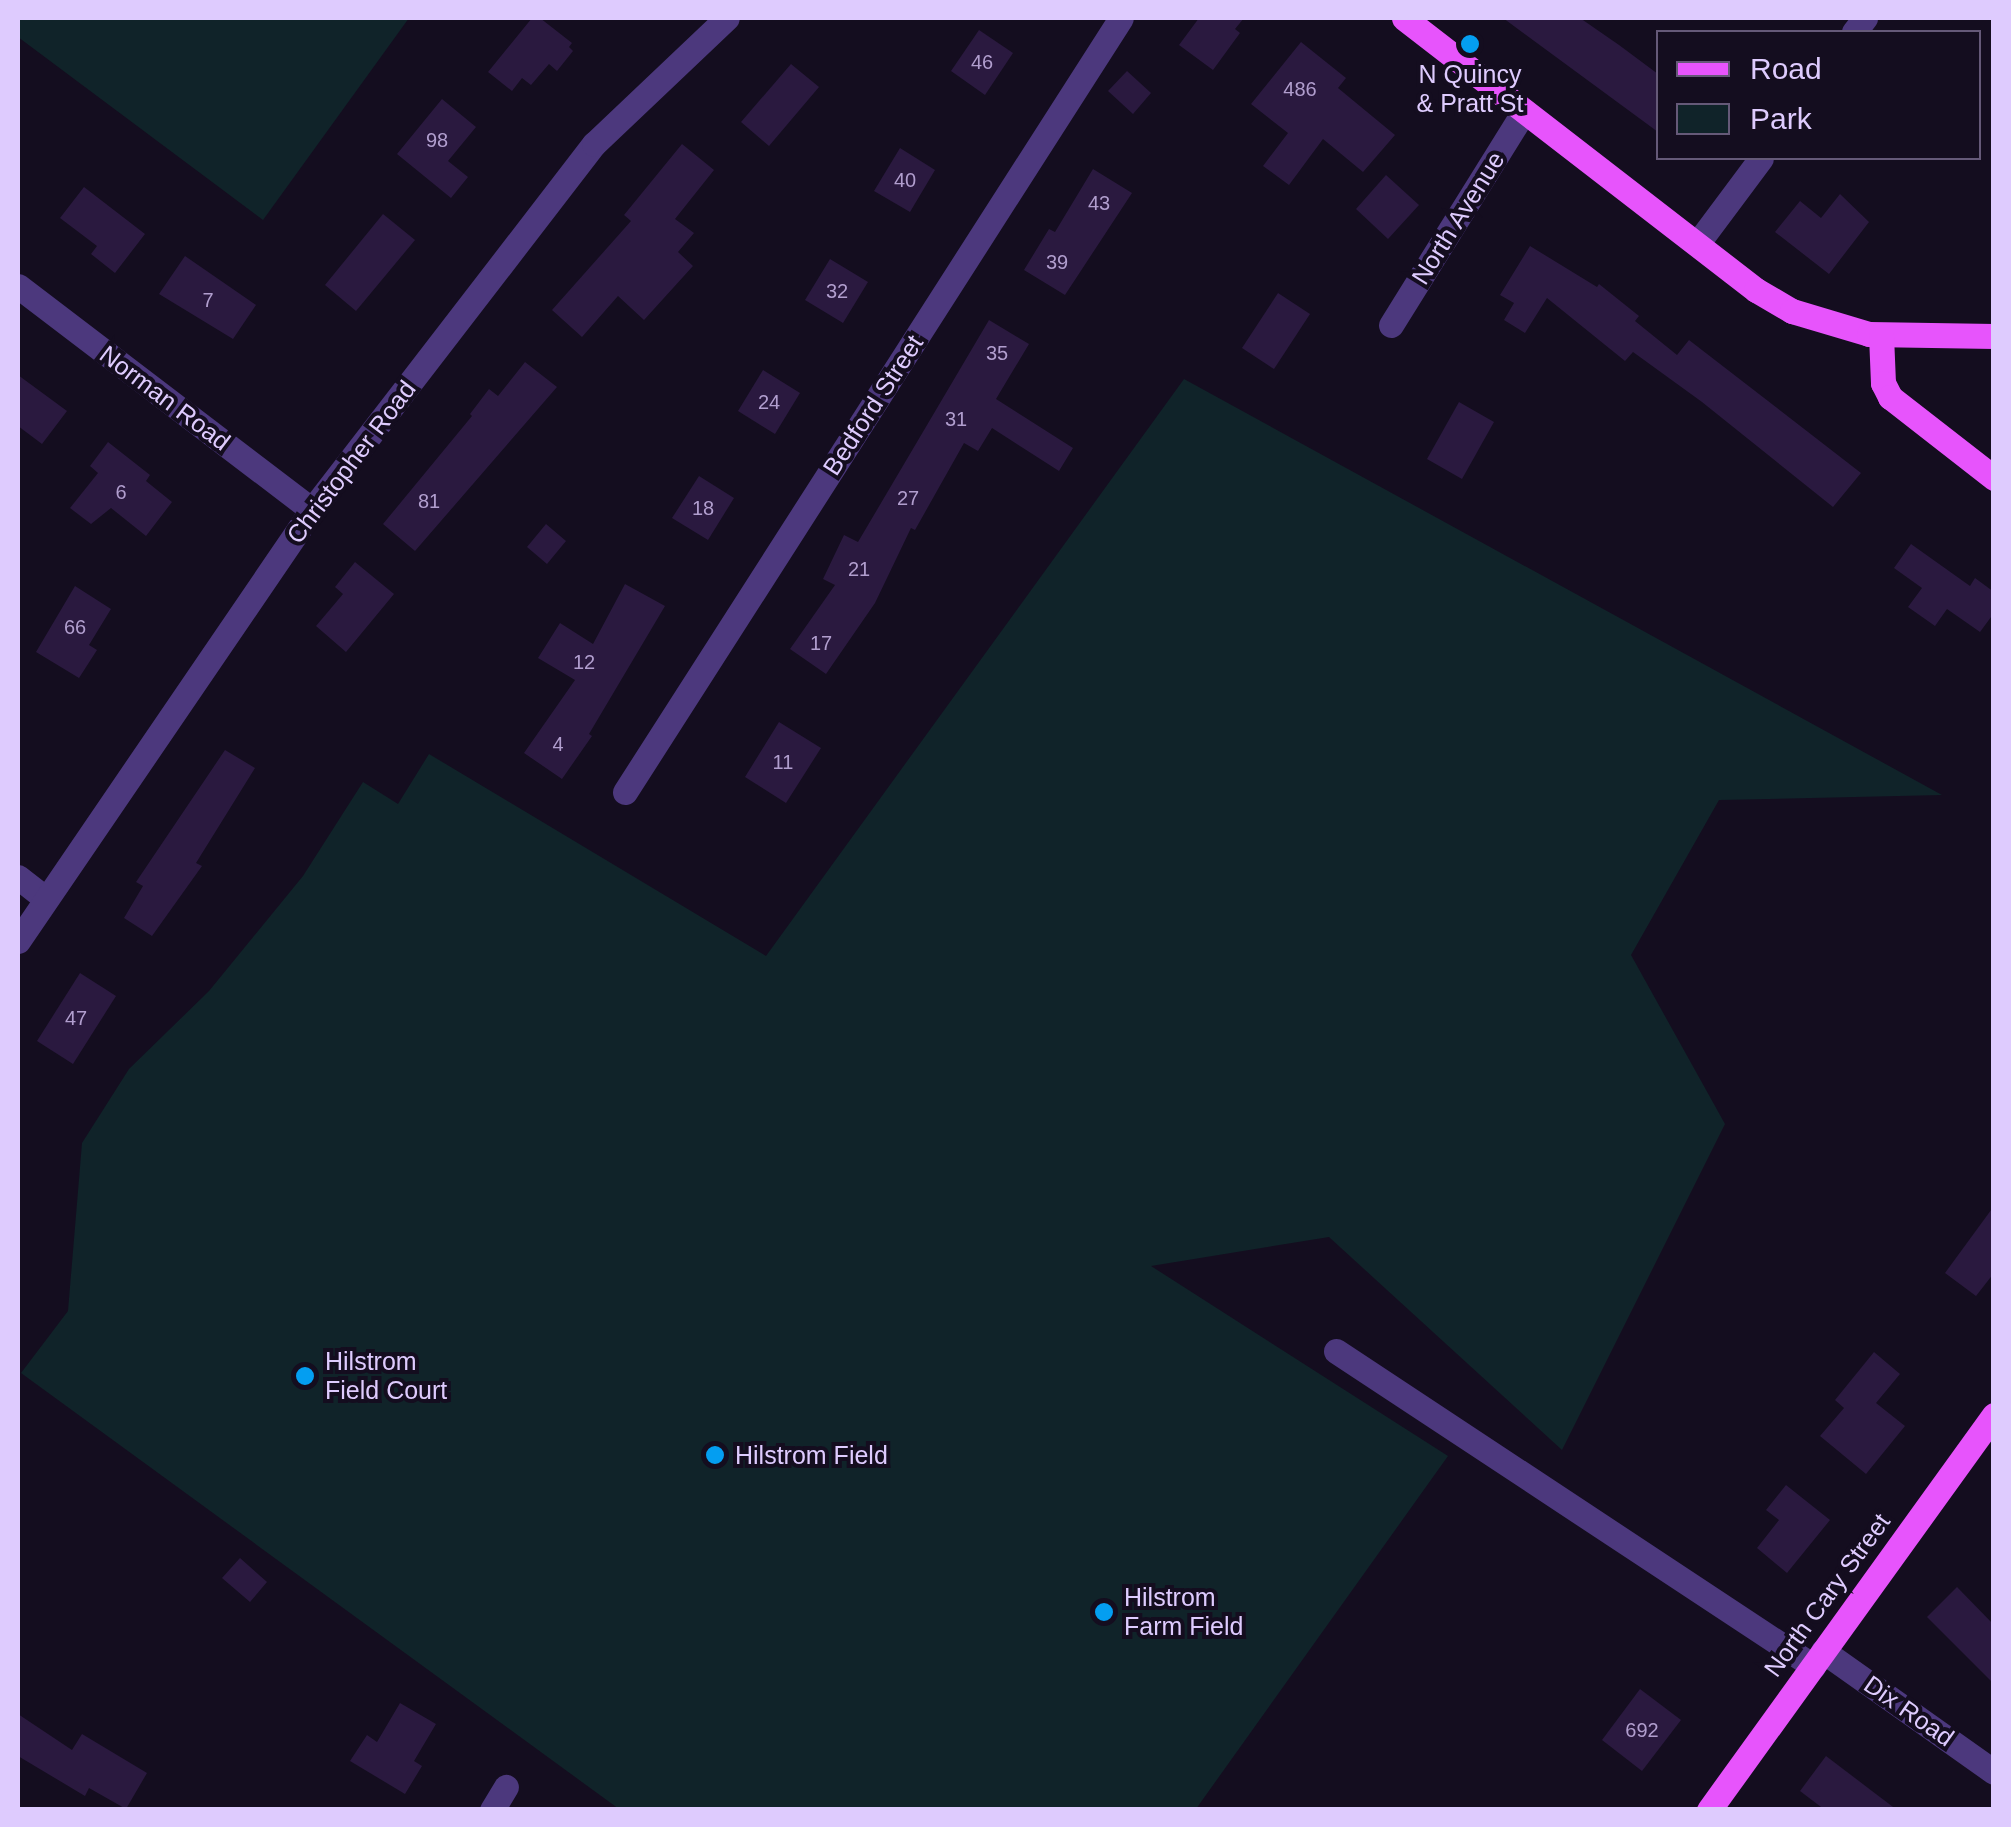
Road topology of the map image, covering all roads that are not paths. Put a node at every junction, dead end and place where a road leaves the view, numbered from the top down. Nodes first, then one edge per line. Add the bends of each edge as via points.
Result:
1 (727, 18) edge
2 (1121, 18) edge
3 (1404, 18) edge
4 (1524, 111) junction
5 (1760, 160) edge
6 (1697, 244) junction
7 (18, 286) edge
8 (1391, 325) dead end
9 (1881, 335) junction
10 (1994, 336) edge
11 (1994, 478) edge
12 (312, 510) junction
13 (626, 792) dead end
14 (18, 877) edge
15 (44, 897) junction
16 (18, 941) edge
17 (1336, 1351) dead end
18 (1994, 1415) edge
19 (1818, 1658) junction
20 (1994, 1772) edge
21 (506, 1786) dead end
22 (492, 1810) edge
23 (1709, 1810) edge

1 - 12 street, Christopher Road via 594,144
2 - 13 street, Bedford Street
3 - 4 main road
4 - 6 main road
4 - 8 street, North Avenue
5 - 6 street
6 - 9 main road via 1792,312
7 - 12 street, Norman Road
9 - 10 main road
9 - 11 main road via 1890,397
12 - 15 street, Christopher Road
14 - 15 street
15 - 16 street, Christopher Road
17 - 19 street, Dix Road
18 - 19 main road, North Cary Street
19 - 20 street, Dix Road
19 - 23 main road, North Cary Street
21 - 22 street

